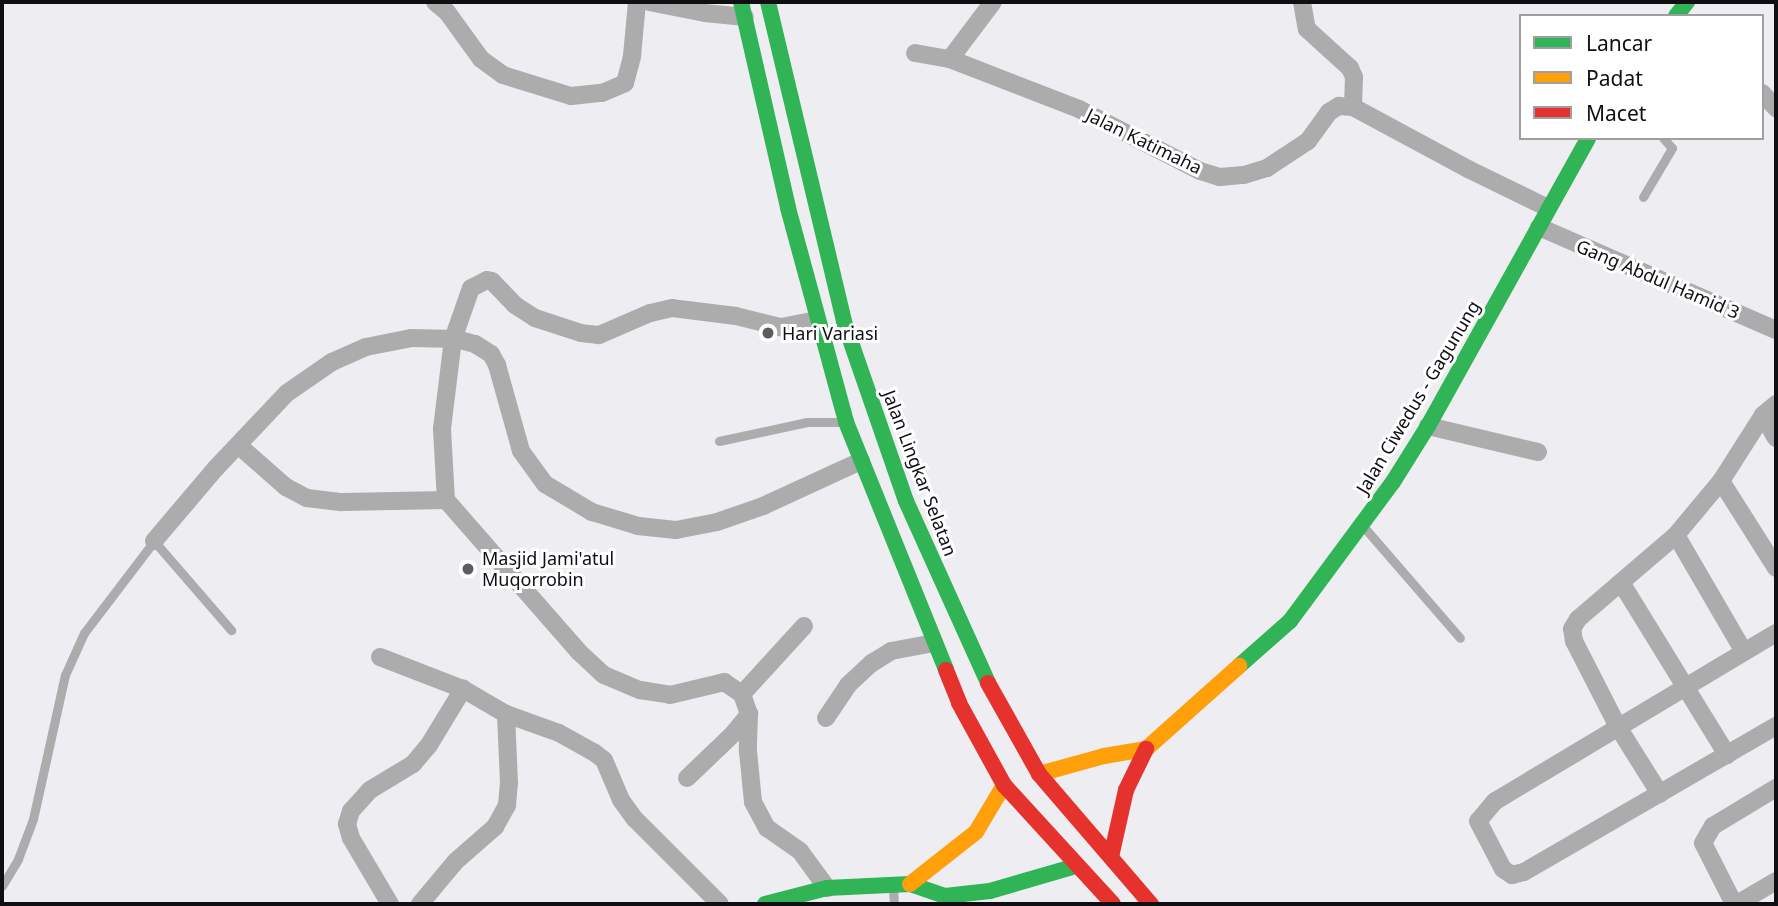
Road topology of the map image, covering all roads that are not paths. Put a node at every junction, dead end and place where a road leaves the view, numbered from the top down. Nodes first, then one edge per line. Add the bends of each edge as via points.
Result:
1 (435, 2) edge
2 (637, 2) edge
3 (649, 2) edge
4 (768, 2) edge
5 (993, 2) edge
6 (1302, 2) edge
7 (743, 9) edge
8 (915, 53) dead end
9 (950, 59) junction
10 (1764, 95) edge
11 (1353, 107) junction
12 (1776, 108) edge
13 (1587, 140) edge
14 (1665, 140) edge
15 (1643, 197) dead end
16 (1548, 208) junction
17 (1539, 227) junction
18 (817, 320) junction
19 (1776, 330) edge
20 (453, 339) junction
21 (1770, 410) edge
22 (876, 415) junction
23 (846, 422) junction
24 (1428, 426) junction
25 (1776, 438) edge
26 (719, 441) dead end
27 (238, 445) junction
28 (1538, 452) dead end
29 (861, 461) junction
30 (1721, 481) junction
31 (446, 500) junction
32 (1362, 525) junction
33 (1676, 535) junction
34 (154, 541) junction
35 (1776, 568) edge
36 (1622, 584) junction
37 (804, 626) dead end
38 (231, 630) dead end
39 (1776, 633) edge
40 (1460, 638) dead end
41 (934, 643) junction
42 (1744, 652) junction
43 (380, 657) dead end
44 (1684, 688) junction
45 (463, 689) junction
46 (742, 694) junction
47 (506, 713) junction
48 (749, 714) junction
49 (826, 718) dead end
50 (1776, 726) edge
51 (1618, 727) junction
52 (1146, 749) junction
53 (1727, 755) junction
54 (1039, 774) junction
55 (687, 778) dead end
56 (1004, 785) junction
57 (1776, 788) edge
58 (1660, 794) junction
59 (1111, 857) junction
60 (1076, 866) junction
61 (1776, 881) edge
62 (910, 884) junction
63 (893, 885) junction
64 (2, 886) edge
65 (827, 888) junction
66 (390, 904) edge
67 (420, 904) edge
68 (720, 904) edge
69 (765, 904) edge
70 (894, 904) edge
71 (1113, 904) edge
72 (1151, 904) edge
73 (1735, 904) edge

1 - 2 street via 481,59 503,75 572,96 602,93 625,83
3 - 7 street via 705,13
4 - 22 main road, Jalan Lingkar Selatan via 844,322
5 - 9 street
6 - 11 street via 1307,29 1350,68
7 - 18 main road
8 - 9 street, Jalan Katimaha
9 - 11 street, Jalan Katimaha via 1079,109 1220,177 1244,176 1267,168 1308,141 1329,112 1339,106
10 - 12 street
11 - 16 street
13 - 16 main road, Jalan Ciwedus - Gagunung
14 - 15 lane via 1672,148
16 - 17 main road, Jalan Ciwedus - Gagunung
17 - 19 street, Gang Abdul Hamid 3
17 - 24 main road, Jalan Ciwedus - Gagunung
18 - 20 street via 780,327 672,308 599,335 535,318 492,281 471,288
18 - 23 main road
20 - 27 street via 412,338 366,347 332,362 288,393
20 - 29 street via 491,354 521,451 545,485 592,512 638,526 676,530 717,522
20 - 31 street via 442,419
21 - 25 street
21 - 30 street
22 - 23 main road
22 - 54 main road, Jalan Lingkar Selatan via 906,501 988,683
23 - 26 lane via 807,422
23 - 29 main road
24 - 28 street
24 - 32 main road, Jalan Ciwedus - Gagunung
27 - 31 street via 286,487 322,502
27 - 34 street
29 - 41 main road
30 - 33 street
30 - 35 street
31 - 46 street via 604,675 640,690 670,695 724,682
32 - 40 lane
32 - 52 main road, Jalan Ciwedus - Gagunung via 1290,621
33 - 36 street
33 - 42 street
34 - 38 lane
34 - 64 lane via 84,633 65,675 33,819
36 - 44 street
36 - 51 street via 1572,629
37 - 46 street
39 - 42 street
41 - 49 street via 891,651 872,663 848,685
41 - 56 main road via 959,703
42 - 44 street
43 - 45 street
44 - 51 street
44 - 53 street
45 - 47 street
45 - 66 street via 413,764 370,790 351,811 347,824 351,838
46 - 48 street
47 - 67 street via 507,806 495,827 456,862
47 - 68 street via 571,739 604,760 621,800 635,819
48 - 55 street
48 - 65 street via 753,802 767,828 800,851
50 - 53 street
51 - 58 street
51 - 58 street via 1485,811 1478,821 1503,869 1512,875 1524,872
52 - 54 main road
52 - 59 main road via 1126,790
53 - 58 street
54 - 59 main road, Jalan Lingkar Selatan
56 - 60 main road
56 - 62 main road via 976,832
57 - 73 street via 1713,826 1703,843
59 - 72 main road, Jalan Lingkar Selatan
60 - 62 main road via 990,891 945,896
60 - 71 main road
61 - 73 street
62 - 63 main road
63 - 65 main road
63 - 70 lane
65 - 69 main road

